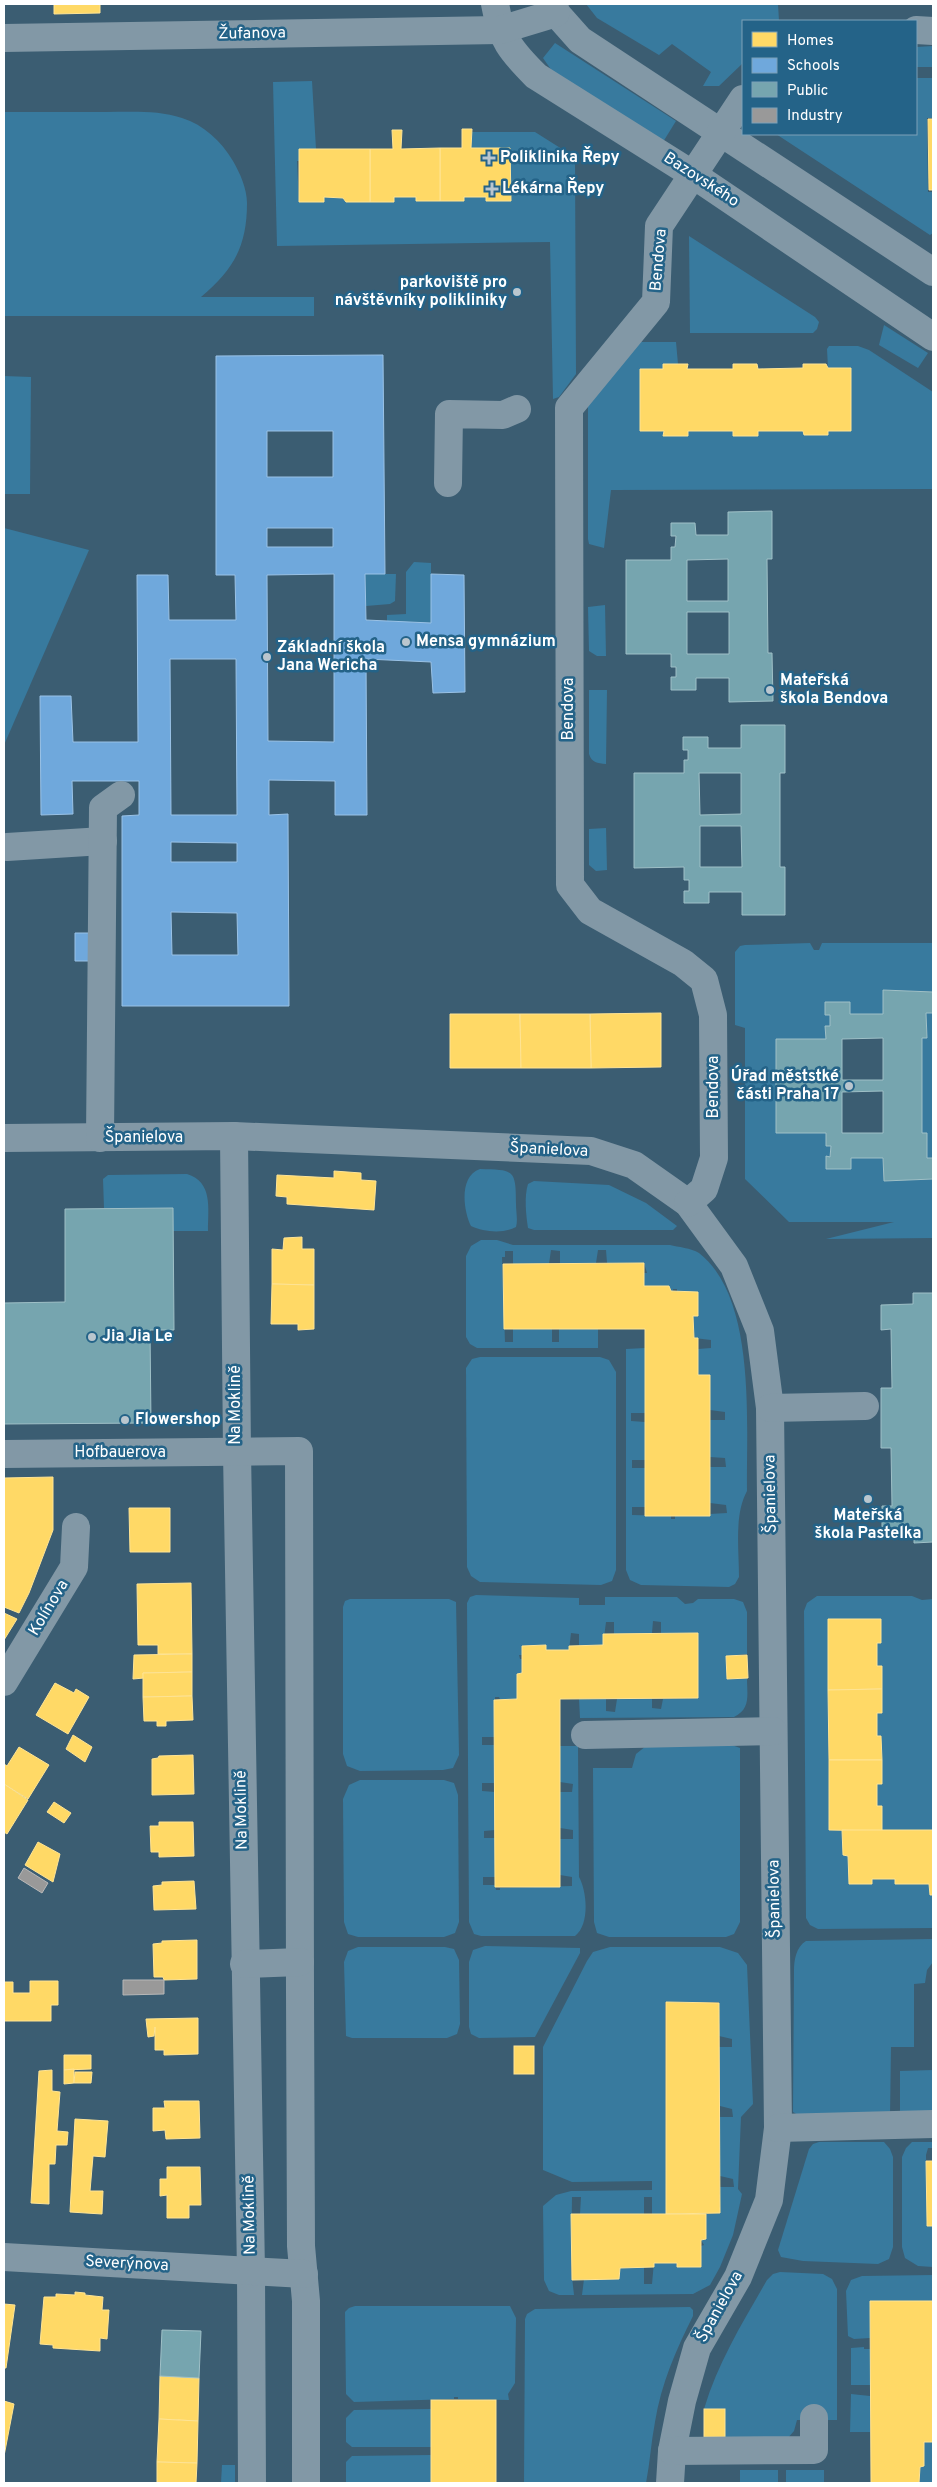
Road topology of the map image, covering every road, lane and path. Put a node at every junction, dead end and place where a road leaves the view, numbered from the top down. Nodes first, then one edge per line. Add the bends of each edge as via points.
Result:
1 (495, 4) edge
2 (555, 8) edge
3 (500, 30) junction
4 (917, 30) edge
5 (933, 31) edge
6 (4, 38) edge
7 (742, 100) edge
8 (721, 132) junction
9 (692, 174) junction
10 (933, 272) edge
11 (933, 336) edge
12 (517, 409) dead end
13 (448, 483) dead end
14 (120, 796) dead end
15 (103, 841) junction
16 (7, 847) dead end
17 (234, 1136) junction
18 (4, 1138) edge
19 (100, 1138) junction
20 (688, 1203) junction
21 (865, 1406) dead end
22 (770, 1408) junction
23 (236, 1452) junction
24 (4, 1454) edge
25 (76, 1527) dead end
26 (4, 1682) edge
27 (773, 1731) junction
28 (585, 1736) dead end
29 (300, 1962) junction
30 (244, 1964) junction
31 (933, 2124) edge
32 (778, 2128) junction
33 (4, 2257) edge
34 (251, 2272) junction
35 (304, 2274) junction
36 (814, 2418) dead end
37 (672, 2451) junction
38 (252, 2483) edge
39 (306, 2483) edge
40 (670, 2483) edge

1 - 3 street, Bazovského
2 - 3 street, Žufanova
2 - 8 street via 580,40
3 - 6 street, Žufanova
3 - 9 street, Bazovského via 517,56 536,76
4 - 5 street
7 - 8 street, Bendova
8 - 9 street, Bendova
8 - 10 street
9 - 11 street, Bazovského
9 - 20 street, Bendova via 659,226 656,302 569,408 570,884 590,911 684,963 704,980 713,1015 714,1158 704,1190
12 - 13 street via 503,415 449,414
14 - 15 street via 103,808
15 - 16 street
15 - 19 street
17 - 19 street, Španielova
17 - 20 street, Španielova via 591,1151 634,1165
17 - 23 street, Na Moklině
18 - 19 street, Španielova
20 - 22 street, Španielova via 734,1266 760,1331
21 - 22 street
22 - 27 street, Španielova
23 - 24 street, Hofbauerova
23 - 29 street, Hofbauerova via 299,1451
23 - 30 street, Na Moklině
25 - 26 street, Kolínova via 74,1567
27 - 28 street
27 - 32 street, Španielova
29 - 30 street
29 - 35 street via 301,2237
30 - 34 street, Na Moklině
31 - 32 street
32 - 37 street, Španielova via 769,2200 738,2276 697,2348
33 - 34 street, Severýnova
34 - 35 street, Severýnova
34 - 38 street, Na Moklině
35 - 39 street
36 - 37 street via 814,2450
37 - 40 street, Španielova

